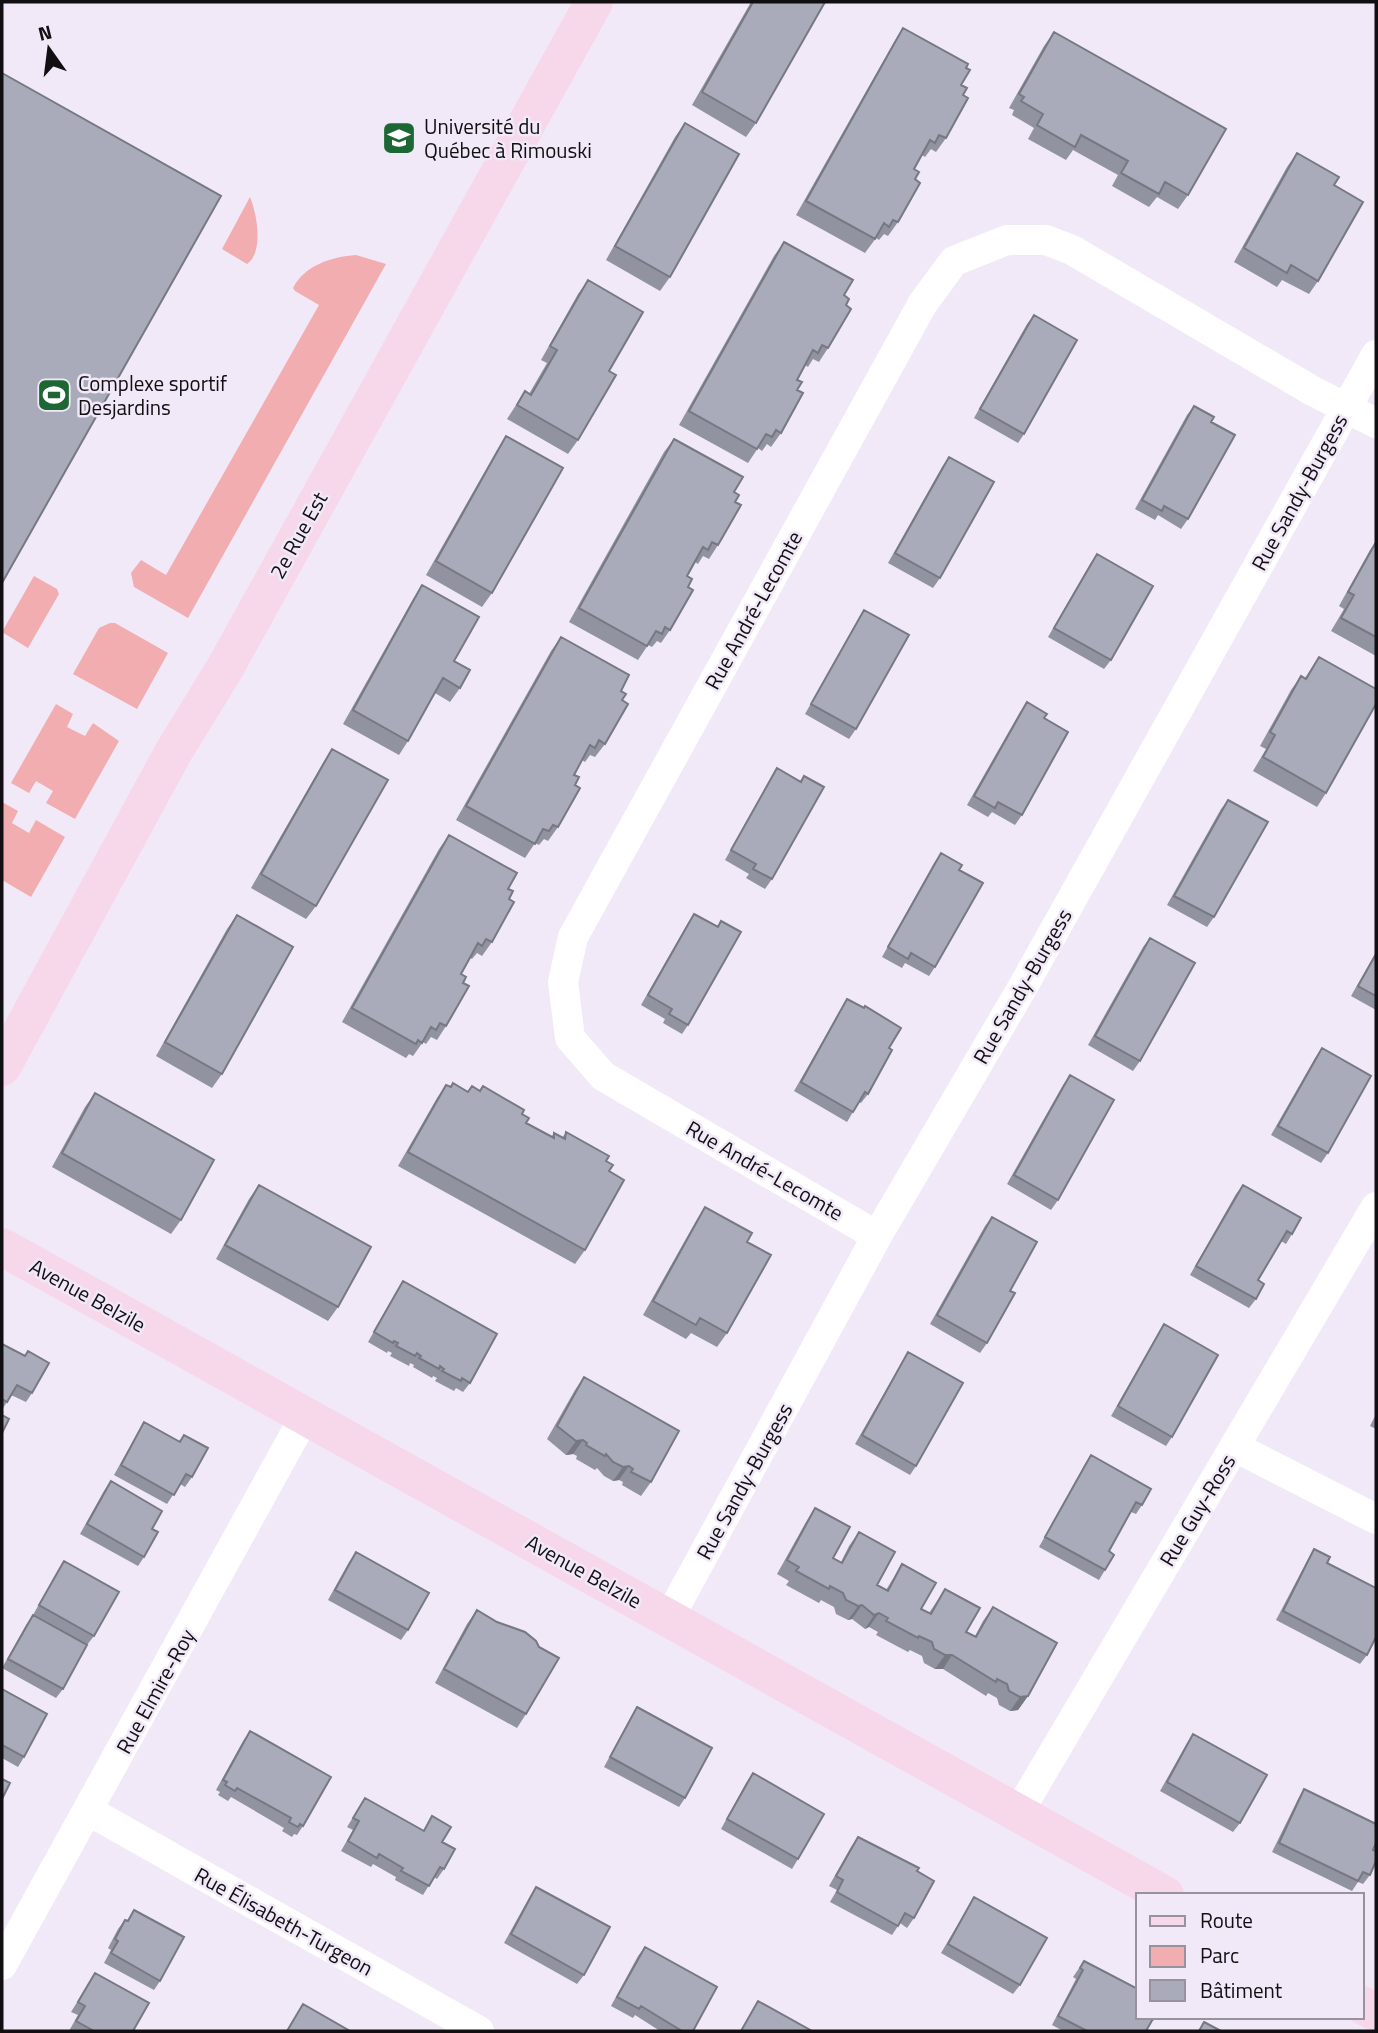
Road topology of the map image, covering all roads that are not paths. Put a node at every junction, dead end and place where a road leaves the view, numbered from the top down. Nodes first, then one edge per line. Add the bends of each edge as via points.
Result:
1 (594, 2) edge
2 (1376, 355) edge
3 (1347, 408) junction
4 (1376, 423) edge
5 (2, 1067) edge
6 (1376, 1207) edge
7 (877, 1236) junction
8 (2, 1247) edge
9 (305, 1416) junction
10 (1235, 1447) junction
11 (1376, 1519) edge
12 (669, 1618) junction
13 (89, 1811) junction
14 (1018, 1813) junction
15 (1161, 1893) edge
16 (2, 1965) edge
17 (468, 2029) edge

1 - 5 street, 2e Rue Est
2 - 3 street, Rue Sandy-Burgess
3 - 4 street, Rue André-Lecomte
3 - 7 street, Rue Sandy-Burgess via 1025,983
3 - 7 street, Rue André-Lecomte via 1072,250 1046,240 1007,240 954,261 923,303 573,937 563,982 570,1038 603,1076
6 - 10 street, Rue Guy-Ross
7 - 12 street, Rue Sandy-Burgess
8 - 9 street, Avenue Belzile
9 - 12 street, Avenue Belzile
9 - 13 street, Rue Elmire-Roy
10 - 11 street
10 - 14 street, Rue Guy-Ross
12 - 14 street, Avenue Belzile
13 - 16 street, Rue Elmire-Roy
13 - 17 street, Rue Élisabeth-Turgeon
14 - 15 street, Avenue Belzile

